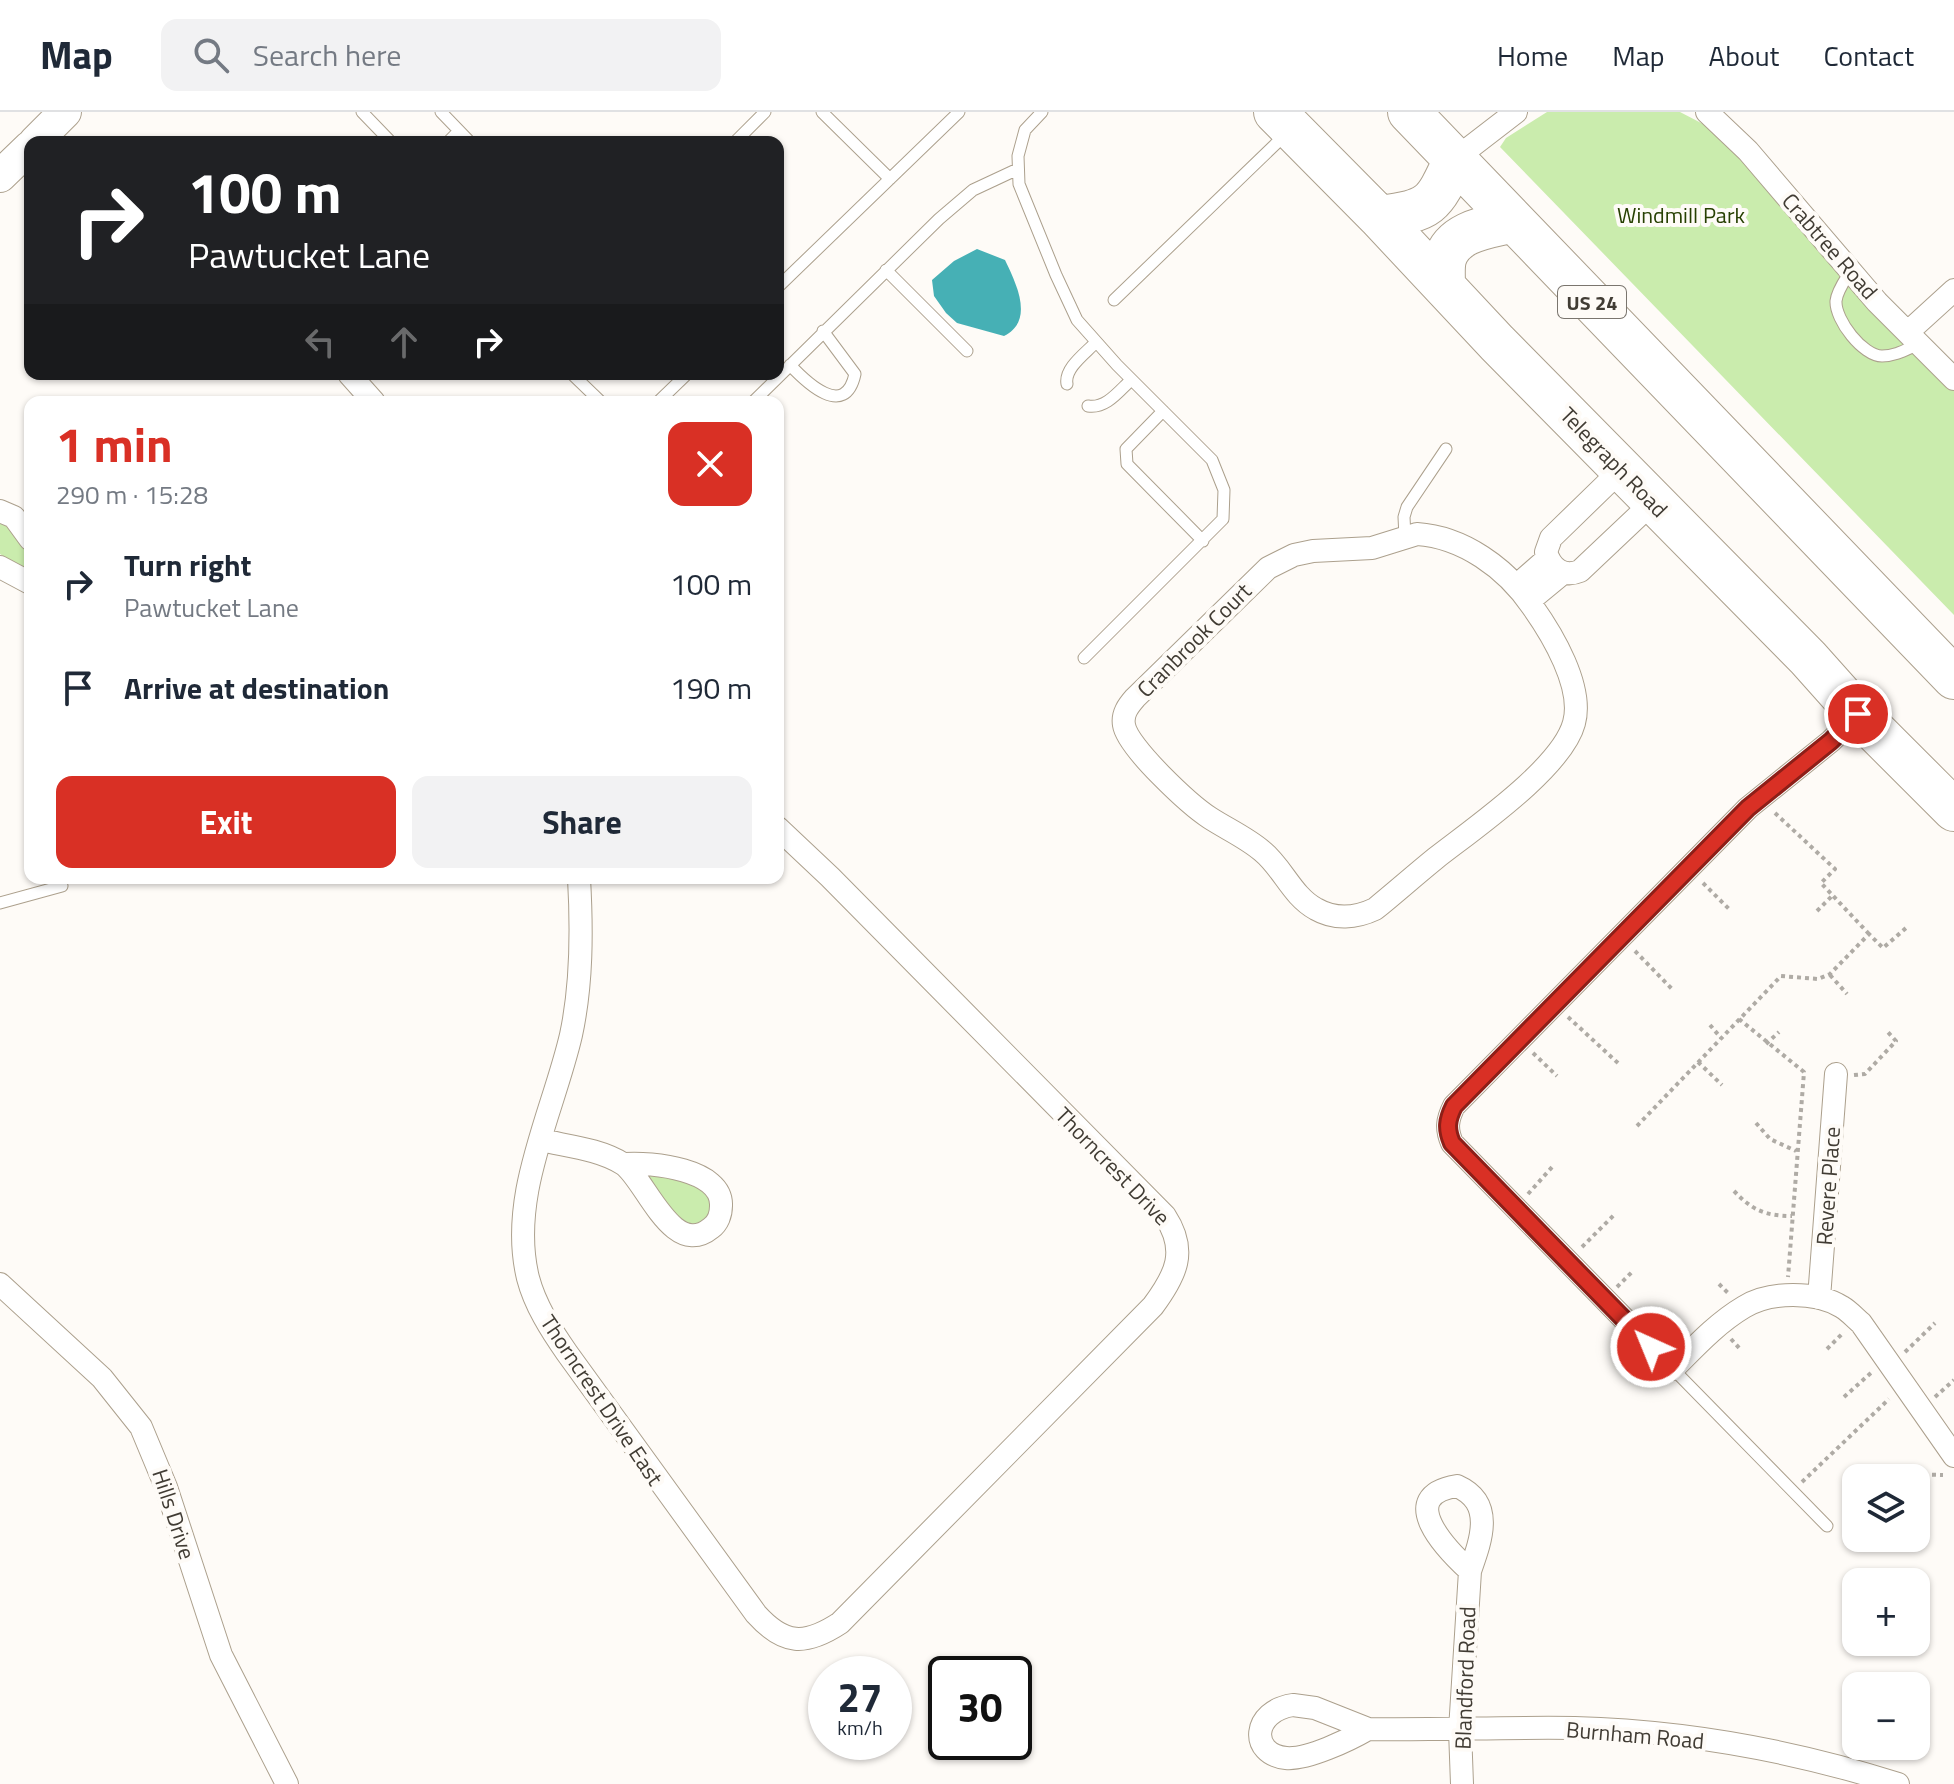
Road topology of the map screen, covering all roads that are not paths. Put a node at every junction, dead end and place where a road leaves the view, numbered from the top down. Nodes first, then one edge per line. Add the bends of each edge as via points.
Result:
1 (362, 112) edge
2 (441, 112) edge
3 (765, 112) edge
4 (822, 112) edge
5 (959, 112) edge
6 (1042, 112) edge
7 (1409, 112) edge
8 (1516, 112) edge
9 (1707, 112) edge
10 (1283, 120) edge
11 (459, 131) junction
12 (385, 136) edge
13 (454, 136) edge
14 (464, 136) edge
15 (741, 136) edge
16 (24, 154) edge
17 (1455, 159) junction
18 (1018, 169) junction
19 (0, 176) edge
20 (890, 179) junction
21 (1379, 217) junction
22 (1514, 221) junction
23 (886, 270) junction
24 (1850, 272) junction
25 (784, 281) edge
26 (1444, 285) junction
27 (1954, 290) edge
28 (1114, 300) dead end
29 (823, 331) junction
30 (1914, 338) junction
31 (1096, 342) junction
32 (967, 351) dead end
33 (790, 365) junction
34 (784, 371) edge
35 (1954, 379) edge
36 (354, 380) edge
37 (578, 380) edge
38 (681, 380) edge
39 (775, 380) edge
40 (1131, 380) junction
41 (1067, 384) dead end
42 (369, 396) edge
43 (595, 396) edge
44 (664, 396) edge
45 (759, 396) edge
46 (1088, 406) dead end
47 (1163, 411) junction
48 (1446, 449) dead end
49 (1622, 469) junction
50 (1653, 502) junction
51 (0, 511) edge
52 (24, 531) edge
53 (1405, 537) junction
54 (1203, 541) junction
55 (1555, 566) junction
56 (0, 567) edge
57 (24, 580) edge
58 (1522, 594) junction
59 (1084, 658) dead end
60 (1954, 678) edge
61 (1858, 714) junction
62 (1954, 810) edge
63 (784, 834) edge
64 (579, 884) edge
65 (62, 886) dead end
66 (0, 903) edge
67 (1836, 1074) road end
68 (541, 1140) junction
69 (625, 1164) dead end
70 (0, 1284) edge
71 (1819, 1298) junction
72 (1673, 1369) junction
73 (1952, 1465) edge
74 (1827, 1526) dead end
75 (1470, 1571) dead end
76 (794, 1640) joint
77 (1368, 1729) dead end
78 (1460, 1730) junction
79 (287, 1784) edge
80 (1462, 1784) edge
81 (1898, 1784) edge

1 - 12 lane
2 - 11 lane
3 - 15 lane
4 - 20 lane
5 - 20 lane
6 - 18 lane via 1025,130
7 - 17 highway, US 24
8 - 17 street
9 - 24 street, Crabtree Road via 1748,151
10 - 21 highway, Telegraph Road
10 - 28 lane
11 - 13 lane
11 - 14 lane
16 - 19 main road
17 - 21 highway via 1431,204
17 - 22 highway, US 24
18 - 23 lane via 973,190
18 - 31 lane via 1019,184 1056,275 1077,320
20 - 25 lane
21 - 26 highway, Telegraph Road
22 - 26 highway via 1460,238 1445,260
22 - 60 highway, US 24
23 - 29 lane
23 - 32 lane
24 - 30 street, Crabtree Road
24 - 30 lane via 1836,297 1837,315 1870,353 1894,355
26 - 49 highway, Telegraph Road
27 - 30 street
29 - 33 lane
29 - 33 lane via 855,374 845,391 826,395
30 - 35 street, Crabtree Road
31 - 40 lane
31 - 41 lane via 1069,371
33 - 34 lane
36 - 42 street
37 - 43 lane
38 - 44 lane
39 - 45 lane
40 - 46 lane via 1104,404
40 - 47 lane
47 - 54 lane via 1212,460 1224,490 1223,519
47 - 54 lane via 1126,449 1127,464
48 - 53 lane via 1407,507
49 - 50 highway, Telegraph Road
49 - 55 street via 1551,538 1546,552
50 - 55 street via 1580,571 1571,574
50 - 61 highway, Telegraph Road
51 - 52 street via 14,517
53 - 58 street, Cranbrook Court via 1433,535 1459,543 1498,569
53 - 58 street, Cranbrook Court via 1372,548 1294,555 1268,568 1126,709 1123,721 1135,747 1196,808 1268,856 1293,890 1316,909 1337,916 1375,909 1495,812 1562,747 1574,723 1575,696 1557,648
54 - 59 lane
55 - 58 street
56 - 57 street
61 - 62 highway, Telegraph Road
61 - 72 street via 1748,808 1454,1106 1448,1118 1452,1143
63 - 76 street, Thorncrest Drive via 1165,1216 1178,1248 1167,1288 1109,1351 840,1623 810,1639
64 - 68 street, Thorncrest Drive East via 582,931 575,1010
65 - 66 lane
67 - 71 street, Revere Place
68 - 69 street
68 - 76 street, Thorncrest Drive East via 523,1231 523,1256 540,1308 742,1597 769,1629
70 - 79 street, Hills Drive via 93,1369 141,1427 221,1655
71 - 72 street via 1769,1298 1746,1305
71 - 73 street via 1842,1307 1861,1323
72 - 74 lane
75 - 78 street, Blandford Road
77 - 78 street, Burnham Road
78 - 80 street, Blandford Road
78 - 81 street, Burnham Road via 1574,1728 1673,1736 1833,1765

